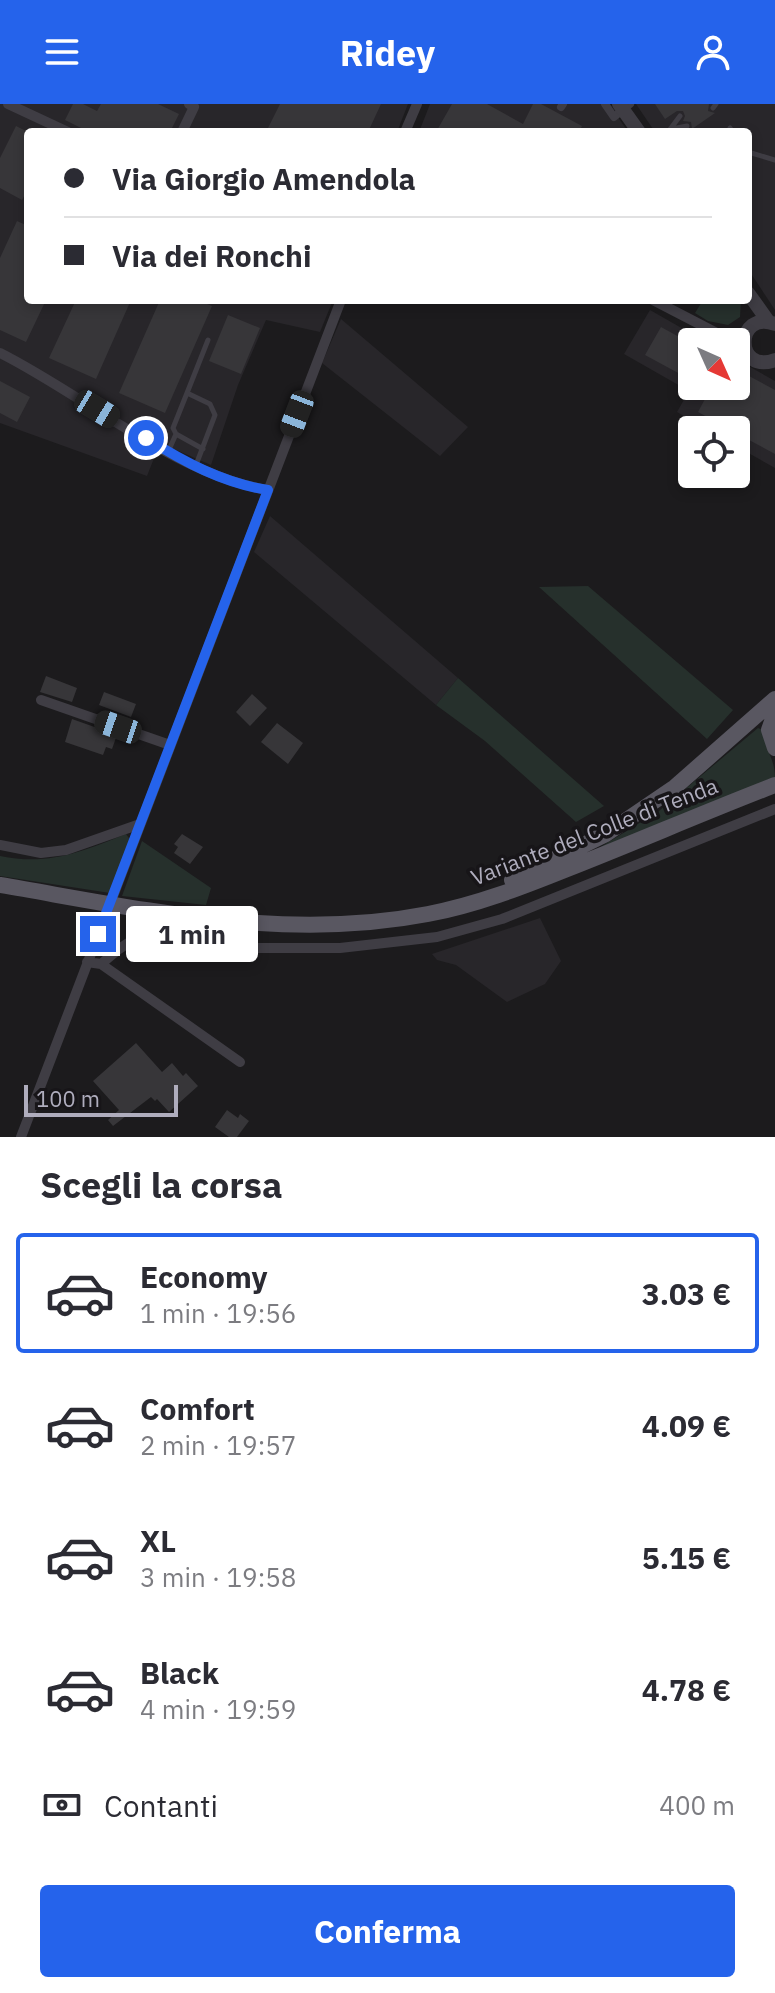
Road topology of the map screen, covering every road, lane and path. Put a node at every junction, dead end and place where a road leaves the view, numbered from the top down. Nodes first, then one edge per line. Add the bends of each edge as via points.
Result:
1 (8, 104) edge
2 (417, 104) edge
3 (605, 104) edge
4 (193, 105) edge
5 (624, 106) edge
6 (680, 116) dead end
7 (687, 126) dead end
8 (59, 128) edge
9 (184, 128) edge
10 (407, 128) edge
11 (637, 128) edge
12 (671, 128) edge
13 (680, 128) edge
14 (752, 153) edge
15 (775, 160) edge
16 (752, 298) edge
17 (339, 304) edge
18 (661, 304) edge
19 (746, 304) edge
20 (772, 323) edge
21 (707, 328) edge
22 (748, 328) edge
23 (750, 328) edge
24 (208, 340) dead end
25 (0, 353) edge
26 (750, 357) edge
27 (771, 363) edge
28 (187, 393) junction
29 (176, 434) junction
30 (203, 449) junction
31 (168, 452) junction
32 (195, 466) junction
33 (268, 490) junction
34 (775, 699) edge
35 (41, 700) dead end
36 (775, 713) edge
37 (170, 745) junction
38 (775, 748) edge
39 (775, 785) edge
40 (775, 809) edge
41 (140, 824) junction
42 (0, 845) edge
43 (0, 885) edge
44 (453, 908) junction
45 (87, 962) junction
46 (101, 964) junction
47 (240, 1062) dead end
48 (21, 1137) edge

1 - 8 street
2 - 10 street
3 - 5 street via 614,117
4 - 9 street
5 - 11 street
6 - 12 lane
7 - 13 lane
14 - 15 lane
16 - 20 street
17 - 33 street
18 - 21 street
19 - 22 street
20 - 23 street
24 - 28 lane
25 - 31 street
26 - 27 street
28 - 29 lane via 173,428
28 - 30 lane via 214,408
29 - 30 lane
29 - 31 lane
30 - 32 lane
31 - 32 street
32 - 33 street via 239,485
33 - 37 street
34 - 44 main road via 675,787 606,834
35 - 37 street
36 - 38 main road via 769,730
37 - 41 street
39 - 44 main road, Variante del Colle di Tenda via 517,889
40 - 46 street via 502,919 437,937 340,948 237,948 139,936
41 - 42 street via 66,850 41,853
41 - 45 street
43 - 44 main road, Variante del Colle di Tenda via 205,919 291,926 369,922
45 - 46 street
45 - 48 street
46 - 47 street

